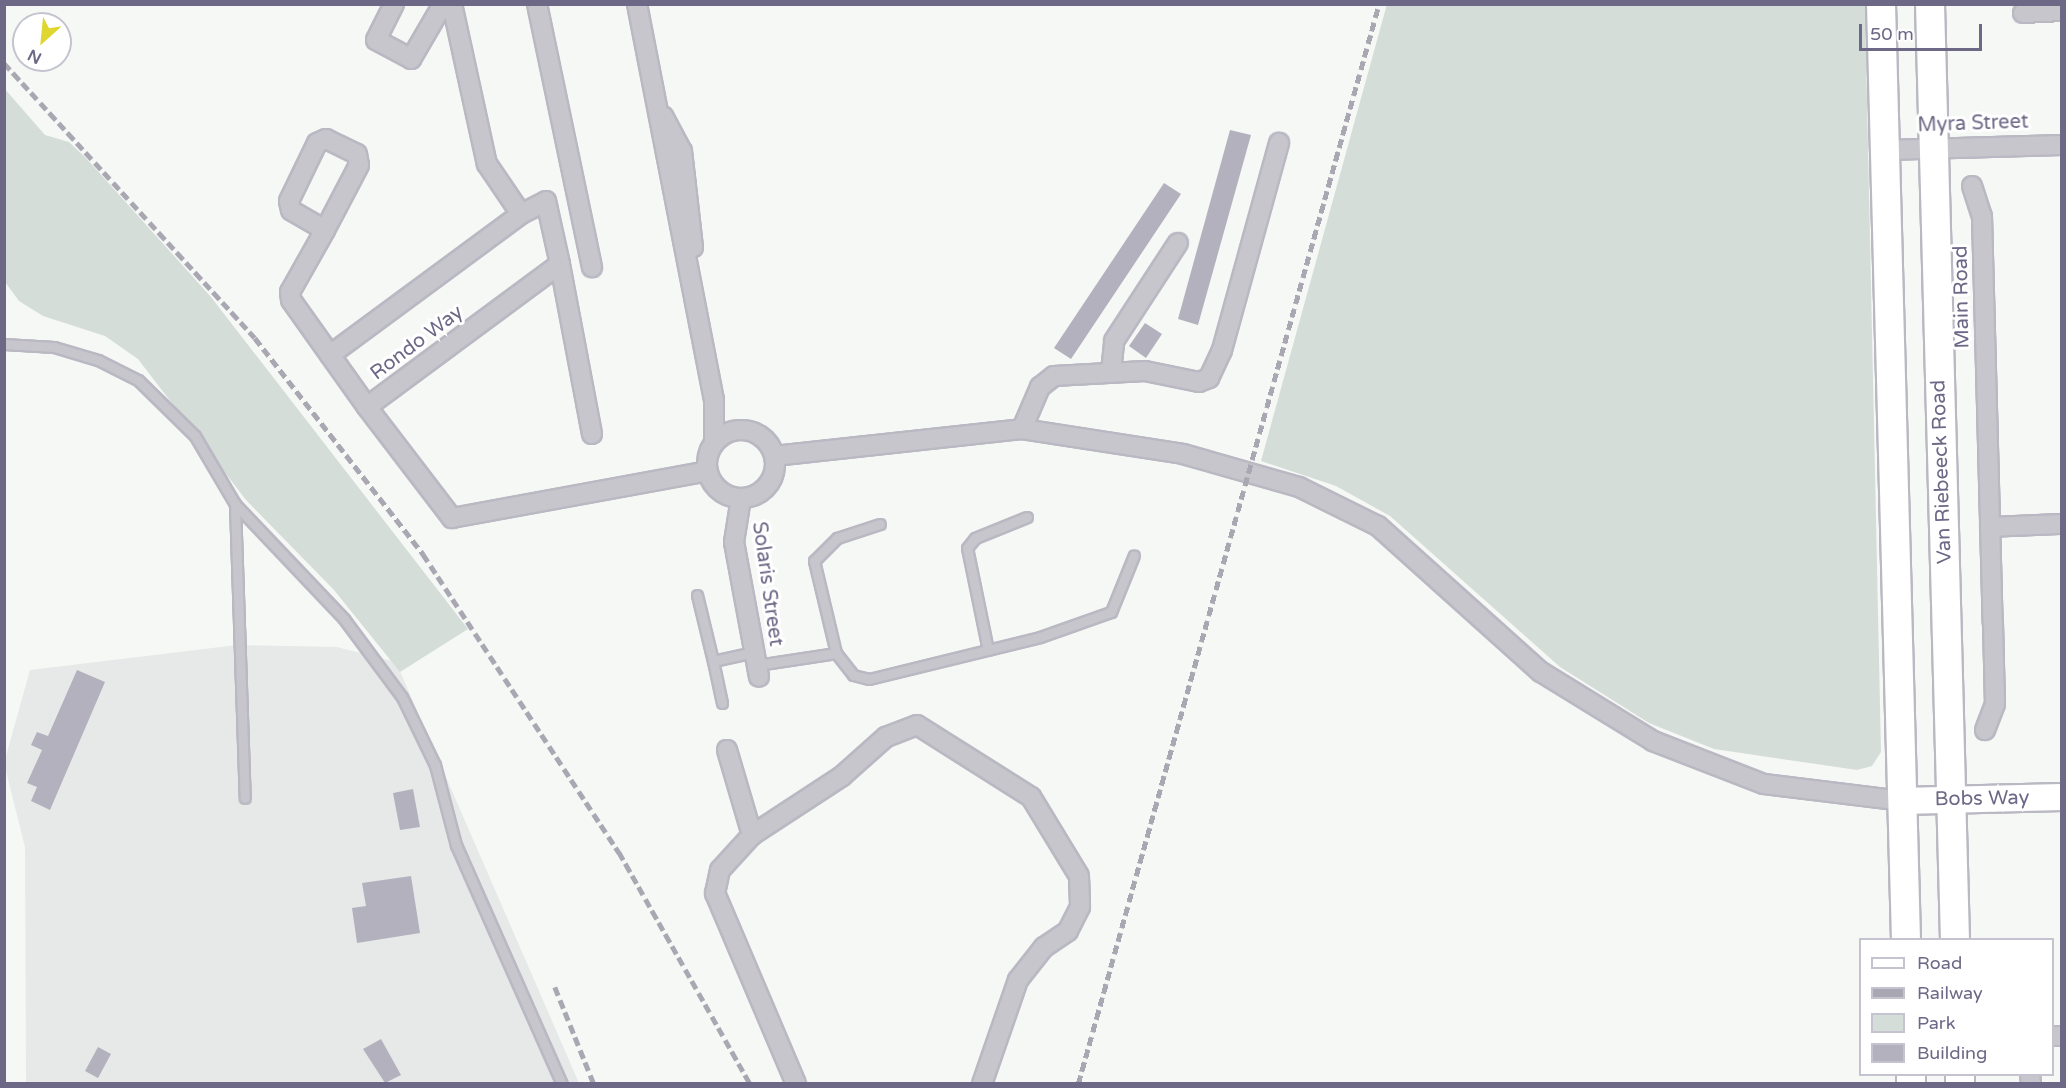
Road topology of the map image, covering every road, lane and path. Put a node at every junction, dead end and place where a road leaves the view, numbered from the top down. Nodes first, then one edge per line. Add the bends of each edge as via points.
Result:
1 (394, 4) edge
2 (443, 4) edge
3 (452, 4) edge
4 (537, 4) edge
5 (637, 4) edge
6 (1881, 4) edge
7 (1930, 4) edge
8 (2061, 11) edge
9 (2024, 13) dead end
10 (1279, 143) dead end
11 (2061, 145) edge
12 (1933, 147) junction
13 (1887, 150) junction
14 (1972, 186) dead end
15 (577, 194) junction
16 (546, 201) junction
17 (521, 214) junction
18 (325, 230) junction
19 (1178, 243) dead end
20 (560, 264) junction
21 (592, 267) dead end
22 (4, 344) edge
23 (330, 355) junction
24 (1111, 372) junction
25 (714, 400) junction
26 (368, 407) junction
27 (1022, 429) junction
28 (738, 430) junction
29 (592, 434) dead end
30 (714, 443) junction
31 (774, 456) junction
32 (708, 471) junction
33 (741, 498) junction
34 (235, 504) junction
35 (1027, 517) dead end
36 (880, 524) dead end
37 (2061, 524) edge
38 (1990, 527) junction
39 (1134, 555) dead end
40 (697, 595) dead end
41 (988, 650) junction
42 (836, 653) junction
43 (713, 661) junction
44 (756, 665) junction
45 (722, 703) dead end
46 (1985, 730) dead end
47 (727, 750) dead end
48 (2061, 797) edge
49 (245, 798) dead end
50 (1951, 800) junction
51 (1902, 801) junction
52 (752, 835) junction
53 (1906, 938) edge
54 (1955, 938) edge
55 (562, 1083) edge
56 (796, 1083) edge
57 (982, 1083) edge

1 - 2 street via 376,40 411,59
3 - 17 street via 488,164
4 - 15 street
5 - 25 street
6 - 13 main road
7 - 12 main road, Van Riebeeck Road
8 - 9 street
10 - 24 street via 1214,373 1199,382 1145,371
11 - 12 street, Myra Street
12 - 13 street, Myra Street
12 - 50 main road, Van Riebeeck Road
13 - 51 main road
14 - 38 street, Main Road via 1982,216
15 - 16 street
15 - 21 street
16 - 17 street
16 - 20 street
17 - 23 street
18 - 18 street via 360,159 326,139 317,143 288,201 291,210
18 - 23 street via 290,292 293,307
19 - 24 street via 1114,341
20 - 26 street, Rondo Way
20 - 29 street
22 - 34 lane via 54,347 138,380 195,436
23 - 26 street
24 - 27 street via 1046,379
25 - 28 street
25 - 30 street
26 - 32 street, Rondo Way via 452,518
27 - 31 street
27 - 51 street via 1183,454 1332,501 1409,549 1541,672 1643,736 1694,761 1764,784
28 - 30 street
28 - 31 street via 759,435
30 - 32 street
31 - 33 street via 774,473 765,488
32 - 33 street via 717,487
33 - 44 street, Solaris Street via 734,535
34 - 49 lane
34 - 55 lane via 291,557 402,697 435,765 456,845
35 - 41 lane via 975,538 965,553
36 - 42 lane via 837,538 814,561
37 - 38 street
38 - 46 street, Main Road via 1995,704
39 - 41 lane via 1119,597 1105,616
40 - 43 lane
41 - 42 lane via 869,679 853,675
42 - 44 lane
43 - 44 lane
43 - 45 lane
47 - 52 street
48 - 50 street, Bobs Way
50 - 51 street, Bobs Way
50 - 54 main road, Van Riebeeck Road
51 - 53 main road
52 - 56 street via 720,870 715,893
52 - 57 street via 842,776 886,737 917,725 1031,797 1079,876 1080,907 1068,931 1044,947 1018,980

